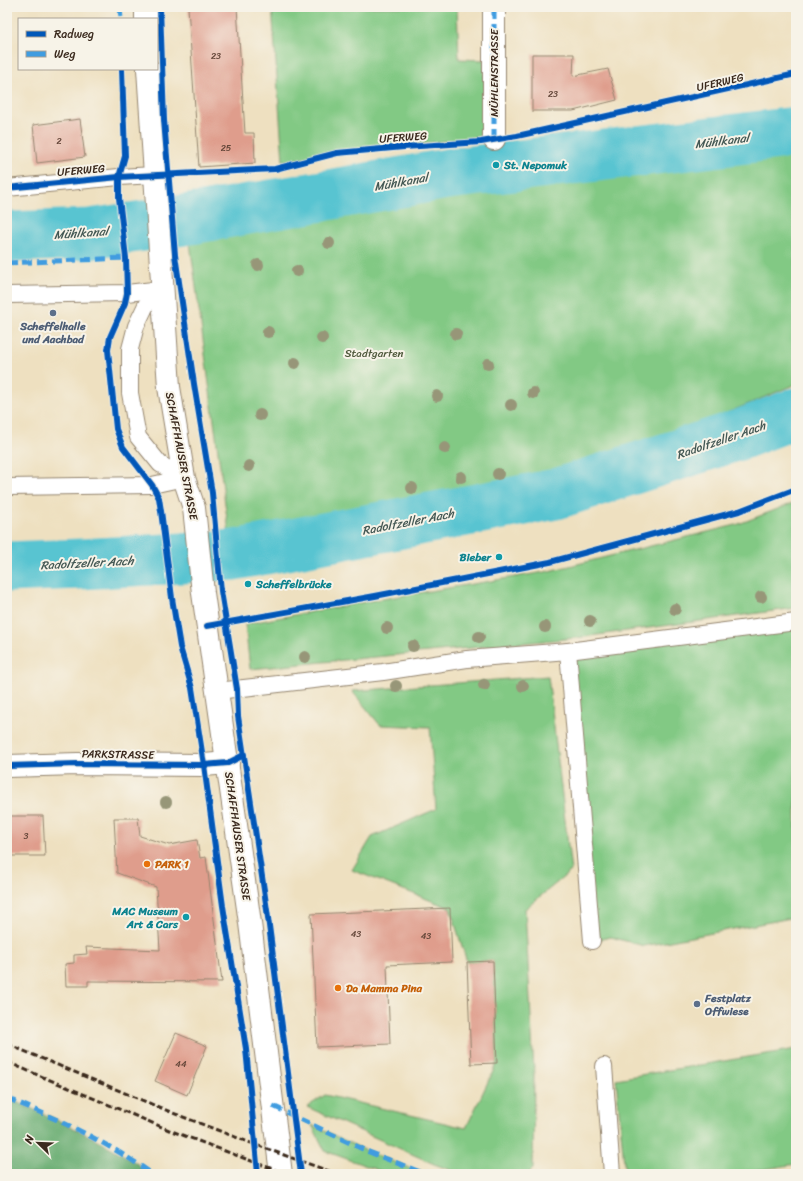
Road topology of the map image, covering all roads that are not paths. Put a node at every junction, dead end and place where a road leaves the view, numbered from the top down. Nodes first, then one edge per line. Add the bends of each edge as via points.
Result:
1 (146, 7) edge
2 (494, 7) edge
3 (146, 18) edge
4 (148, 70) edge
5 (494, 139) dead end
6 (155, 180) junction
7 (7, 188) edge
8 (162, 289) junction
9 (7, 295) edge
10 (184, 478) junction
11 (7, 487) edge
12 (796, 622) edge
13 (568, 651) junction
14 (217, 691) junction
15 (228, 763) junction
16 (7, 766) edge
17 (592, 941) dead end
18 (604, 1066) dead end
19 (281, 1174) edge
20 (612, 1174) edge

1 - 3 main road
2 - 5 main road, MÜHLENSTRASSE
4 - 6 main road, SCHAFFHAUSER STRASSE
6 - 7 lane, UFERWEG via 119,177
6 - 8 main road, SCHAFFHAUSER STRASSE
8 - 9 lane via 127,293
8 - 10 main road, SCHAFFHAUSER STRASSE via 169,387
8 - 10 lane via 146,305 136,326 130,349 130,393 138,437 160,464
10 - 11 lane via 152,485
10 - 14 main road, SCHAFFHAUSER STRASSE via 194,508
12 - 13 lane
13 - 14 lane via 467,659 383,672
13 - 17 lane
14 - 15 main road, SCHAFFHAUSER STRASSE
15 - 16 main road, PARKSTRASSE
15 - 19 main road, SCHAFFHAUSER STRASSE
18 - 20 lane

